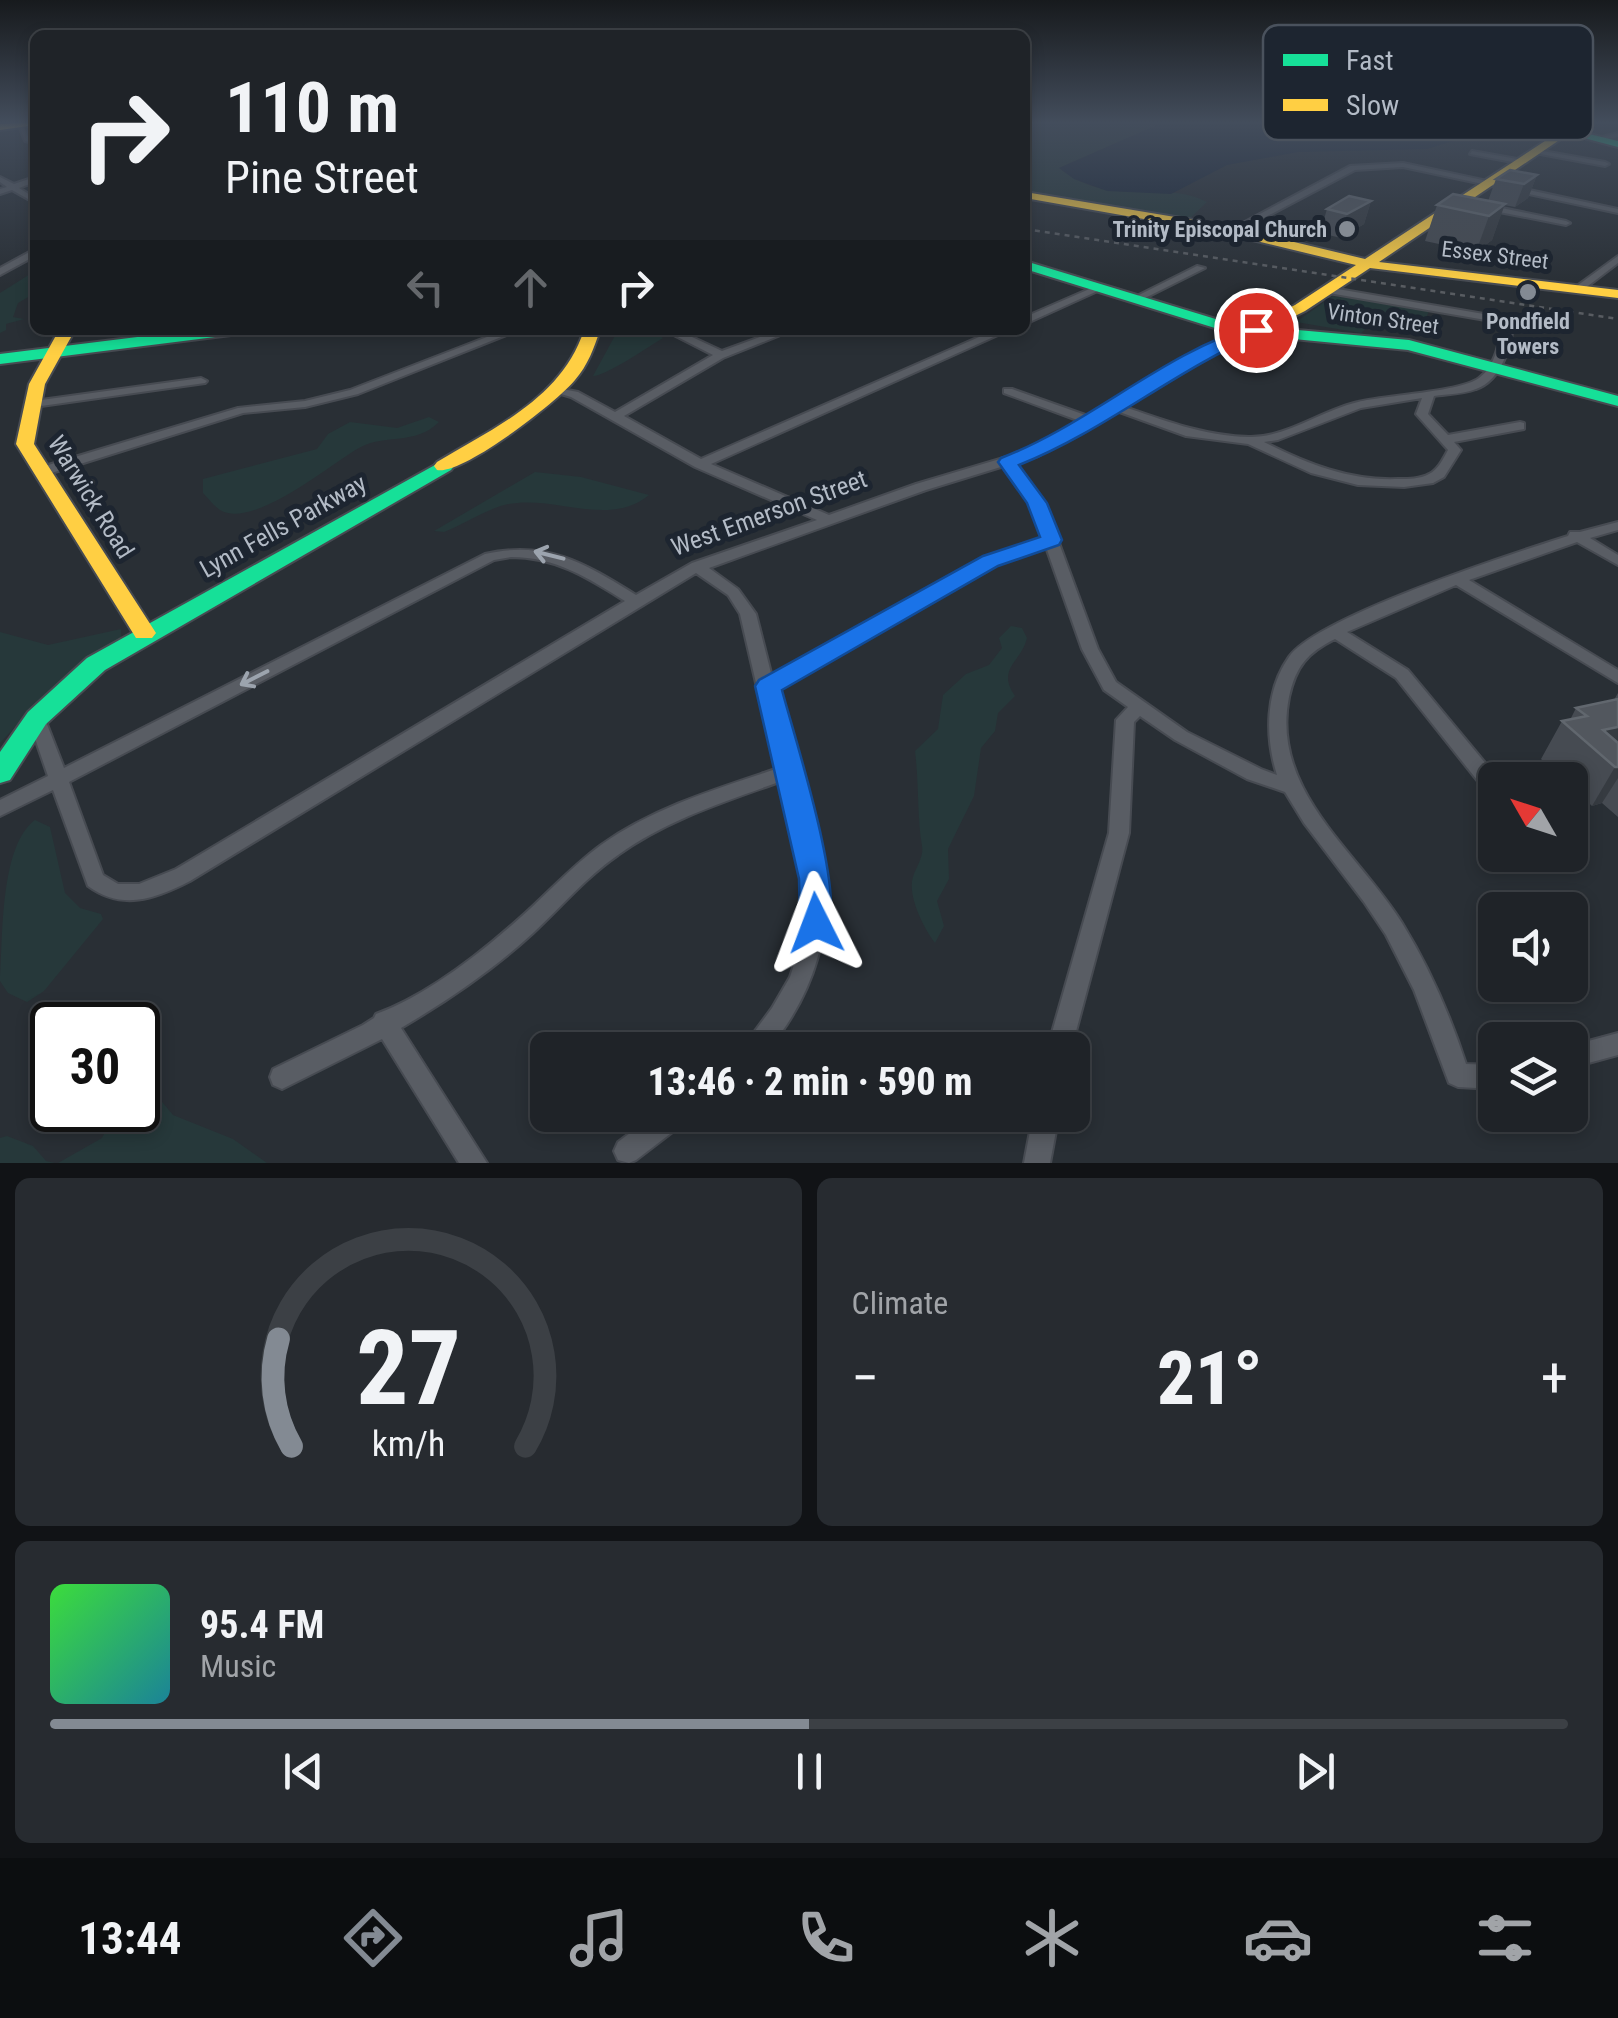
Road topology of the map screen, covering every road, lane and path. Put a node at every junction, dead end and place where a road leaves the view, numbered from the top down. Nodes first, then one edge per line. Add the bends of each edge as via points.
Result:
1 (1342, 176) edge
2 (1455, 176) edge
3 (1501, 176) edge
4 (0, 179) edge
5 (30, 181) edge
6 (1490, 184) junction
7 (15, 186) junction
8 (0, 192) edge
9 (1030, 196) edge
10 (30, 197) edge
11 (1462, 202) junction
12 (1617, 210) edge
13 (1566, 223) dead end
14 (1232, 232) junction
15 (30, 255) edge
16 (1618, 260) edge
17 (1367, 264) junction
18 (1030, 266) edge
19 (1200, 268) dead end
20 (0, 272) edge
21 (1097, 289) junction
22 (1577, 290) junction
23 (1332, 291) junction
24 (1618, 294) edge
25 (1134, 300) junction
26 (1030, 319) edge
27 (1256, 330) junction
28 (64, 335) edge
29 (192, 335) edge
30 (501, 335) edge
31 (591, 335) edge
32 (679, 335) edge
33 (775, 335) edge
34 (993, 335) edge
35 (51, 353) junction
36 (721, 355) junction
37 (0, 360) edge
38 (1496, 367) junction
39 (201, 380) dead end
40 (556, 390) junction
41 (1008, 390) dead end
42 (1429, 395) junction
43 (1384, 401) junction
44 (1618, 401) edge
45 (34, 404) junction
46 (1115, 407) junction
47 (1422, 414) junction
48 (616, 416) junction
49 (1092, 421) junction
50 (1520, 426) dead end
51 (1448, 438) junction
52 (1251, 440) junction
53 (1008, 462) junction
54 (700, 464) junction
55 (40, 472) junction
56 (829, 520) junction
57 (1618, 526) edge
58 (1575, 535) junction
59 (1052, 540) junction
60 (1618, 560) edge
61 (698, 566) junction
62 (1458, 580) junction
63 (634, 600) junction
64 (144, 632) junction
65 (1338, 633) junction
66 (1618, 677) edge
67 (768, 686) junction
68 (1136, 708) junction
69 (37, 718) junction
70 (1478, 768) edge
71 (0, 773) edge
72 (786, 773) junction
73 (58, 780) junction
74 (1292, 787) junction
75 (0, 809) edge
76 (384, 1022) junction
77 (765, 1032) edge
78 (1064, 1032) edge
79 (1618, 1044) edge
80 (1588, 1052) edge
81 (282, 1076) dead end
82 (1478, 1076) edge
83 (652, 1132) edge
84 (1043, 1132) edge
85 (627, 1151) dead end
86 (474, 1163) edge
87 (1037, 1163) edge

1 - 14 street
2 - 6 street
3 - 6 street, West Emerson Street
4 - 7 street
5 - 7 street
6 - 11 street, West Emerson Street
6 - 12 street
7 - 8 street
7 - 10 street
9 - 14 street, Essex Street
11 - 13 street
11 - 17 street, West Emerson Street
14 - 17 street, Essex Street
15 - 20 street
16 - 22 street
17 - 22 street, Essex Street
17 - 23 street, West Emerson Street
18 - 21 street, Vinton Street
19 - 25 street
21 - 25 street, Vinton Street
21 - 26 street
22 - 24 street, Essex Street
23 - 27 street, West Emerson Street
23 - 38 street via 1509,321
25 - 27 street, Vinton Street
27 - 38 street, Vinton Street via 1373,339
27 - 46 street, West Emerson Street via 1207,350
28 - 35 street, Warwick Road
29 - 35 street
30 - 55 street via 354,392 242,410
31 - 40 street, Lynn Fells Parkway via 584,361
32 - 36 street
33 - 36 street
34 - 54 street
35 - 37 street
35 - 45 street, Warwick Road
36 - 48 street
38 - 42 street via 1477,386
38 - 44 street, Vinton Street
39 - 45 street
40 - 48 street
40 - 64 street, Lynn Fells Parkway via 432,474
41 - 49 street
42 - 43 street
42 - 47 street
43 - 47 street
43 - 52 street
45 - 55 street, Warwick Road via 25,441
46 - 49 street, West Emerson Street
46 - 52 street via 1190,433
47 - 51 street
48 - 54 street
49 - 53 street, West Emerson Street
50 - 51 street
51 - 52 street via 1455,452 1436,476 1382,486 1327,476
53 - 56 street, West Emerson Street
53 - 59 street via 1037,503
54 - 56 street
55 - 64 street, Warwick Road
56 - 61 street, West Emerson Street
57 - 58 street
58 - 60 street
58 - 62 street
59 - 67 street via 990,561
59 - 68 street via 1097,665
61 - 63 street, West Emerson Street
61 - 67 street via 744,606
62 - 65 street
62 - 66 street
63 -> 73 street via 554,554 497,555
63 - 73 street, West Emerson Street via 148,892 122,894 95,880
64 - 69 street, Lynn Fells Parkway via 78,678
65 - 70 street via 1402,674
65 - 74 street via 1298,655 1279,702 1277,729
67 - 72 street
68 - 74 street via 1230,762
68 - 78 street via 1125,720 1116,850
69 - 71 street, Lynn Fells Parkway
69 - 73 street, West Emerson Street
72 - 76 street via 704,802 622,842 498,950
72 - 77 street via 814,879 815,934 798,985
73 - 75 street
74 - 82 street via 1392,924 1458,1075
76 - 81 street
76 - 86 street
79 - 80 street
83 - 85 street
84 - 87 street

